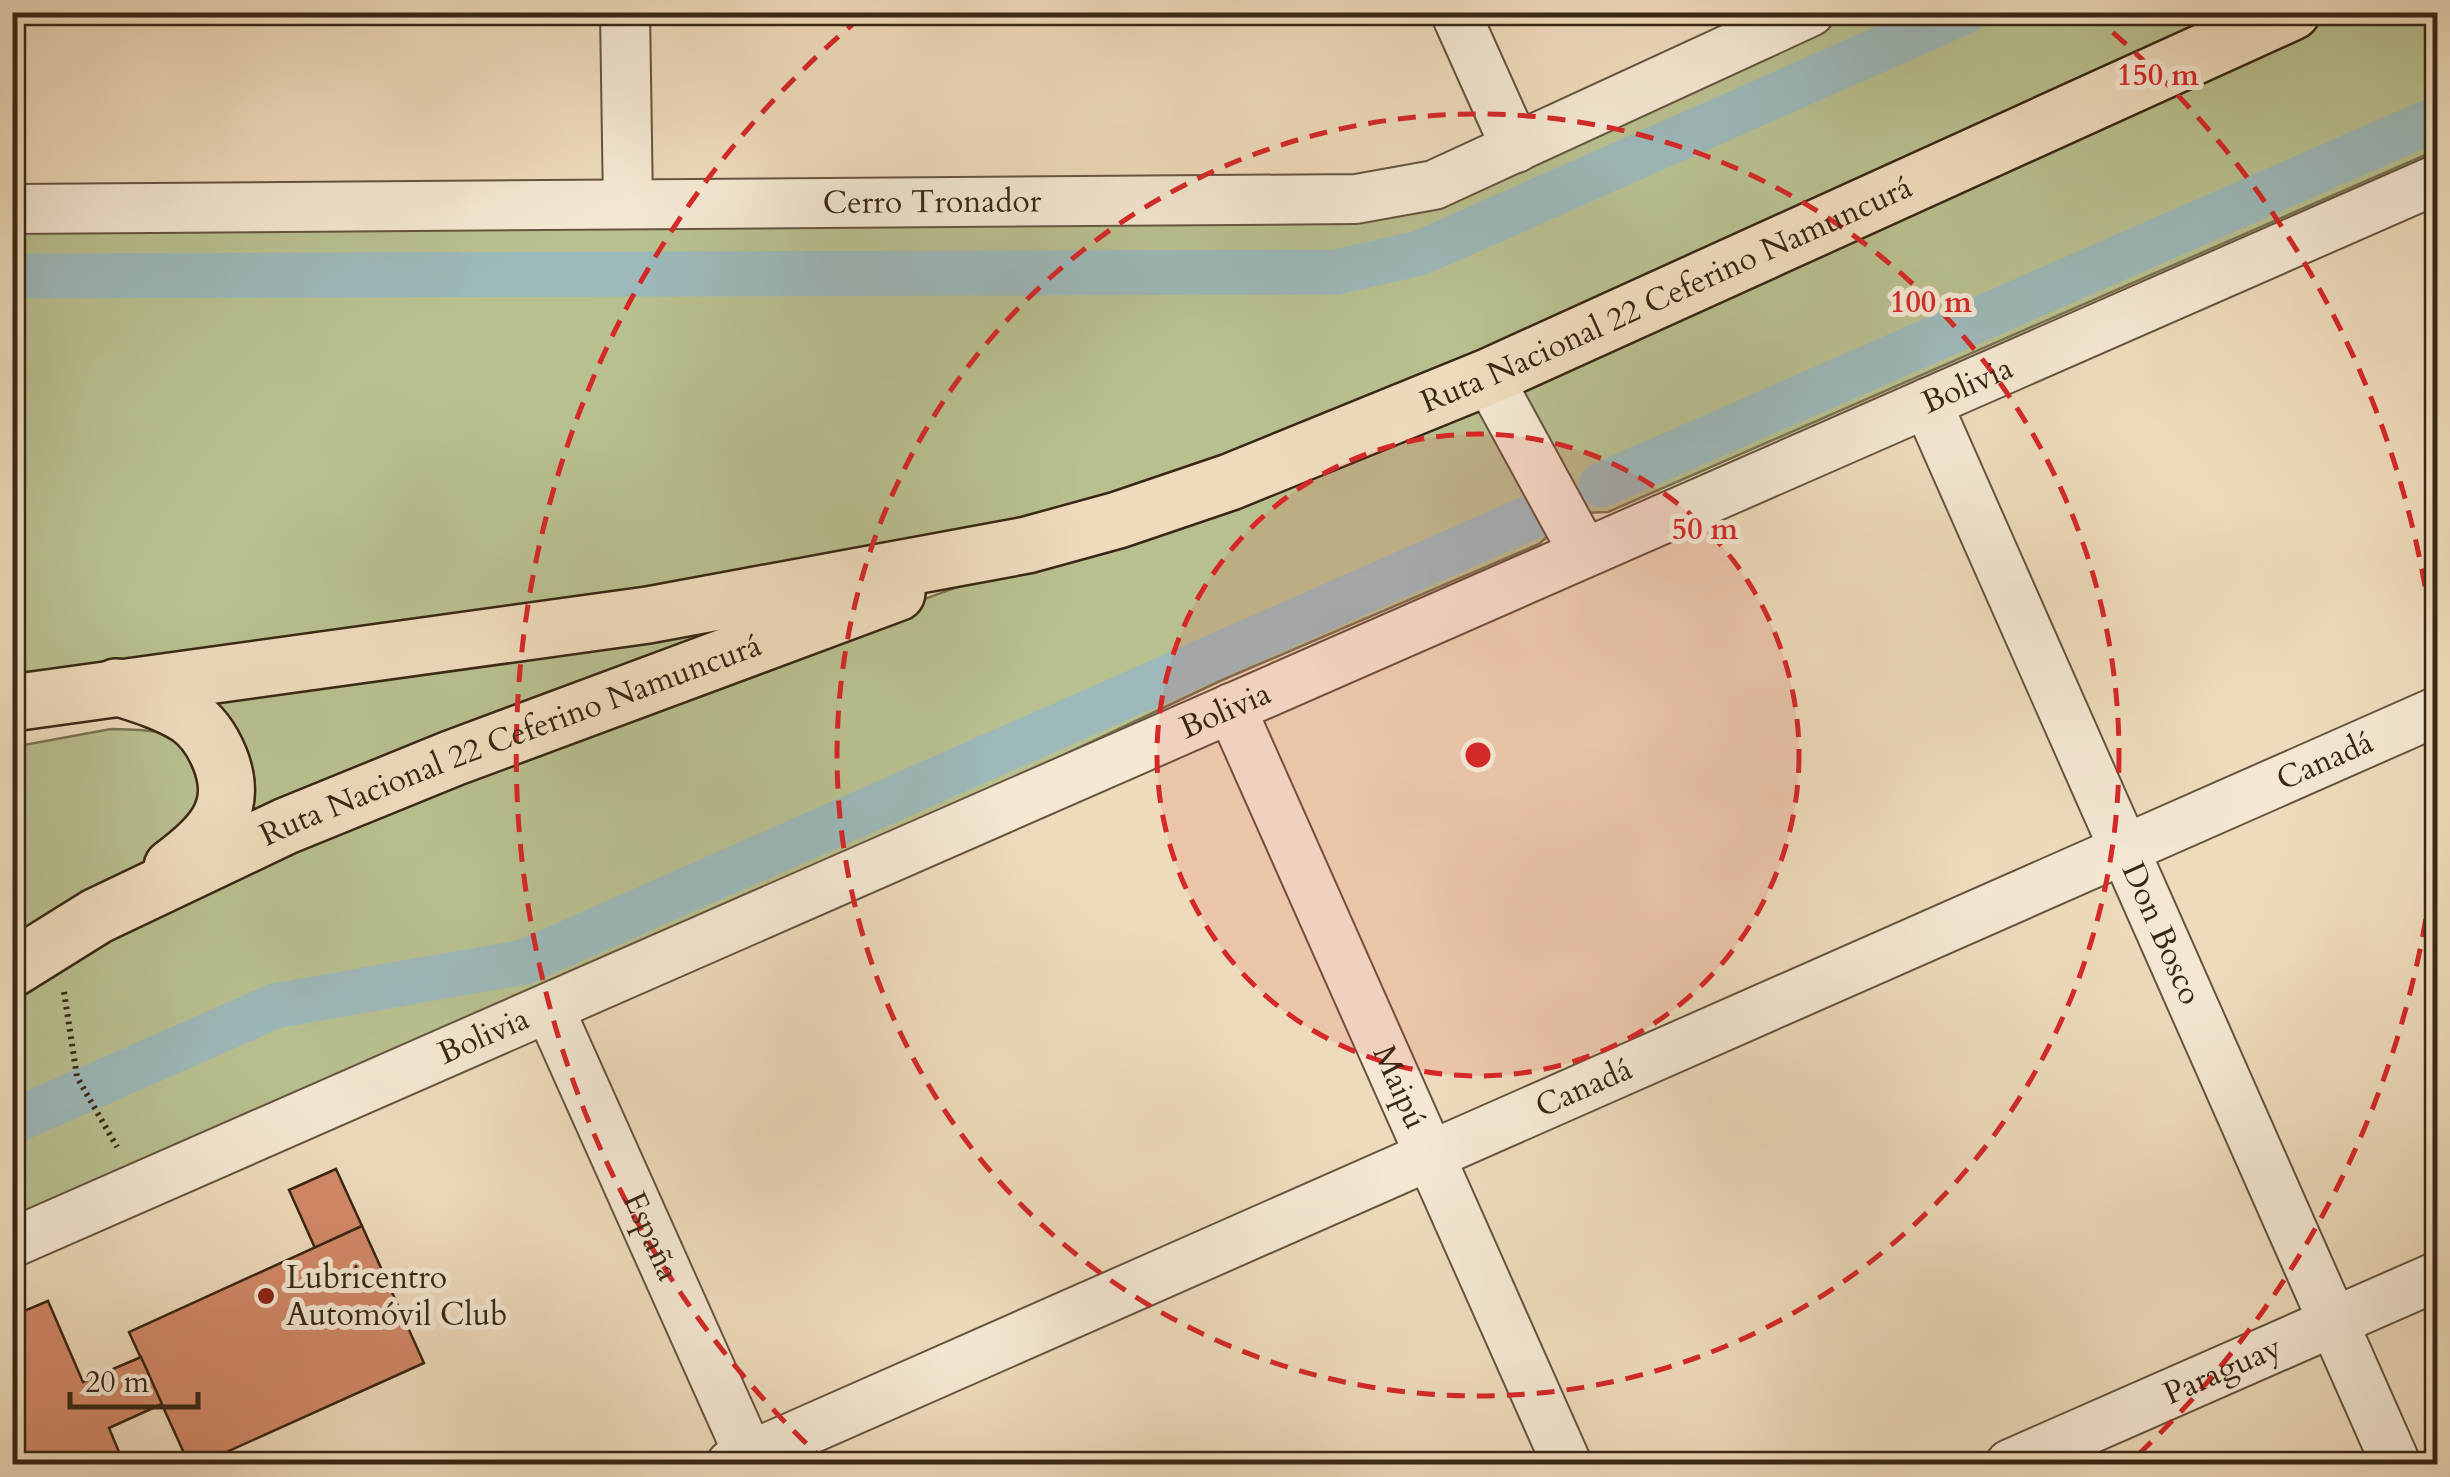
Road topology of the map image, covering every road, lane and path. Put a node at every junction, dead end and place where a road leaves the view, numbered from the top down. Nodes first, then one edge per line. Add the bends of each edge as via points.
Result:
1 (626, 12) edge
2 (1455, 12) edge
3 (1810, 12) edge
4 (2292, 12) edge
5 (1516, 148) junction
6 (2438, 179) edge
7 (628, 204) junction
8 (12, 209) edge
9 (1488, 377) junction
10 (1927, 403) junction
11 (1026, 545) junction
12 (1584, 554) junction
13 (113, 686) junction
14 (12, 702) edge
15 (1231, 708) junction
16 (2438, 711) edge
17 (2124, 850) junction
18 (97, 916) junction
19 (29, 959) edge
20 (549, 1008) junction
21 (92, 1106) dead end
22 (1430, 1156) junction
23 (12, 1243) edge
24 (2438, 1276) edge
25 (2333, 1322) junction
26 (744, 1462) edge
27 (1567, 1464) edge
28 (2010, 1464) edge
29 (2396, 1464) edge

1 - 7 street
2 - 5 street
3 - 5 street, Cerro Tronador
4 - 9 highway, Ruta Nacional 22 Ceferino Namuncurá
5 - 7 street, Cerro Tronador via 1434,185 1356,199
6 - 10 street, Bolivia
7 - 8 street, Cerro Tronador
9 - 11 highway, Ruta Nacional 22 Ceferino Namuncurá via 1230,482
9 - 12 street
10 - 12 street, Bolivia
10 - 17 street, Don Bosco
11 - 13 highway, Ruta Nacional 22 Ceferino Namuncurá via 648,615
11 - 18 highway, Ruta Nacional 22 Ceferino Namuncurá via 453,758 286,826
12 - 15 street, Bolivia
13 - 14 highway, Ruta Nacional 22 Ceferino Namuncurá
13 - 18 highway via 191,718 216,751 227,796 208,837
15 - 20 street, Bolivia
15 - 22 street, Maipú
16 - 17 street, Canadá
17 - 22 street, Canadá
17 - 25 street, Don Bosco
18 - 19 highway, Ruta Nacional 22 Ceferino Namuncurá
19 - 21 path via 68,1000 77,1077
20 - 23 street, Bolivia
20 - 26 street, España
22 - 26 street, Canadá
22 - 27 street, Maipú
24 - 25 street, Paraguay
25 - 28 street, Paraguay
25 - 29 street, Don Bosco

